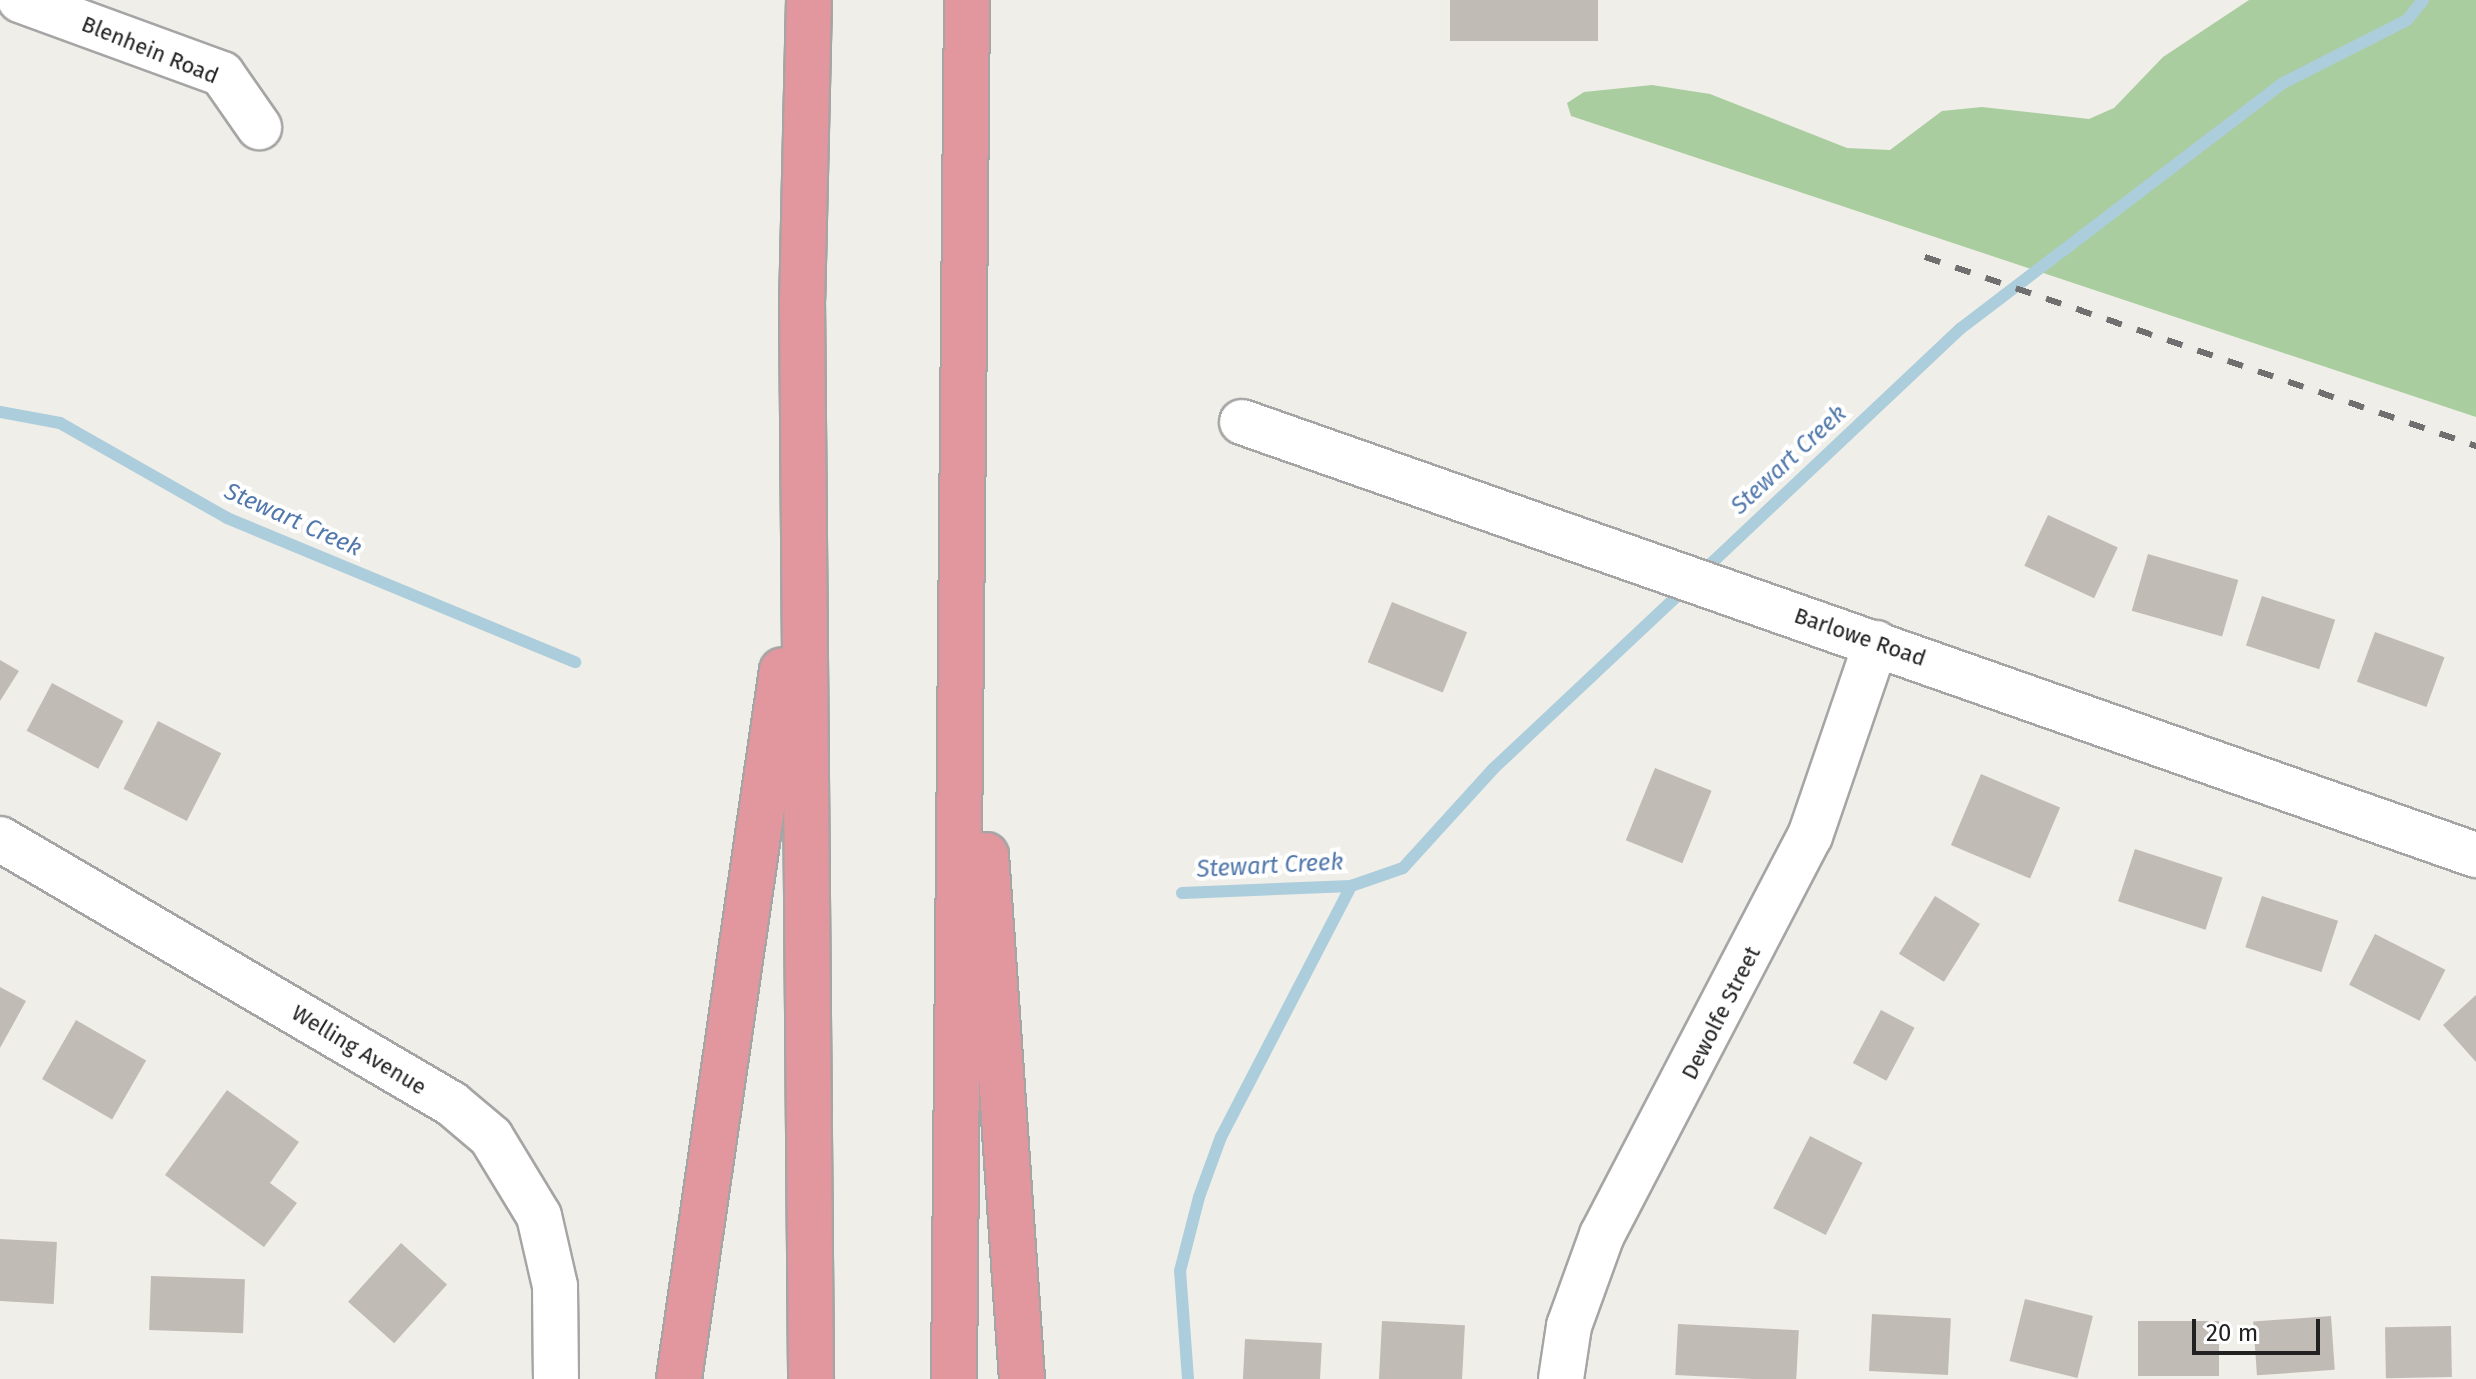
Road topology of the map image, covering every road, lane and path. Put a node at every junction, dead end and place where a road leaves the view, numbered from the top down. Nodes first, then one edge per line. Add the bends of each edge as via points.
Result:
1 (20, 0) edge
2 (967, 0) edge
3 (809, 21) edge
4 (259, 127) dead end
5 (1242, 422) dead end
6 (804, 497) junction
7 (1876, 643) junction
8 (958, 725) junction
9 (0, 839) edge
10 (2476, 855) edge
11 (556, 1379) edge
12 (679, 1379) edge
13 (811, 1379) edge
14 (954, 1379) edge
15 (1022, 1379) edge
16 (1561, 1379) edge

1 - 4 street, Blenhein Road via 222,74
2 - 8 highway
3 - 6 highway
5 - 7 street, Barlowe Road
6 - 12 highway
6 - 13 highway
7 - 10 street, Barlowe Road
7 - 16 street, Dewolfe Street via 1810,836 1602,1235 1569,1326
8 - 14 highway
8 - 15 highway via 985,838
9 - 11 street, Welling Avenue via 452,1104 491,1137 539,1216 555,1286

